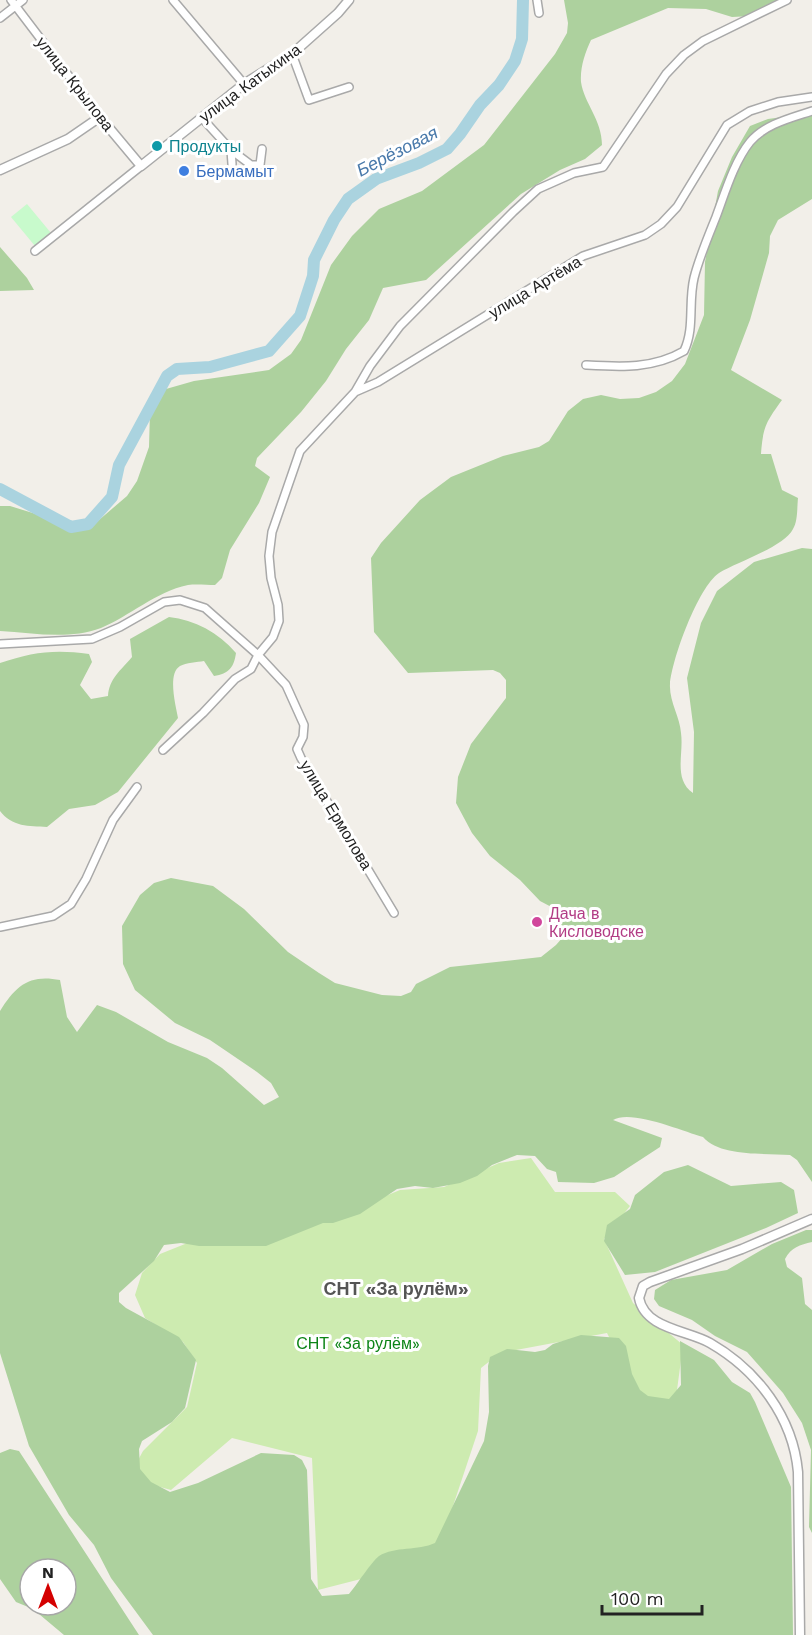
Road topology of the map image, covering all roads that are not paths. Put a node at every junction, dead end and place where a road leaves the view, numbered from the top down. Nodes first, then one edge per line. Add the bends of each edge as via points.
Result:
1 (23, 0) edge
2 (173, 0) edge
3 (349, 0) edge
4 (537, 0) edge
5 (786, 0) edge
6 (13, 3) edge
7 (539, 13) dead end
8 (0, 18) edge
9 (292, 54) junction
10 (244, 84) junction
11 (349, 87) dead end
12 (812, 97) edge
13 (812, 111) edge
14 (100, 117) junction
15 (202, 118) junction
16 (262, 149) dead end
17 (231, 150) junction
18 (231, 164) dead end
19 (141, 166) junction
20 (0, 170) edge
21 (35, 251) dead end
22 (586, 364) dead end
23 (356, 392) junction
24 (0, 644) edge
25 (258, 655) junction
26 (163, 750) dead end
27 (136, 787) dead end
28 (394, 913) dead end
29 (0, 927) edge
30 (812, 1219) edge
31 (800, 1635) edge

1 - 6 street
2 - 10 street
3 - 9 street, улица Катыхина
4 - 7 street
5 - 23 street via 703,41 684,55 666,74 603,167 574,173 538,189 400,326
6 - 8 street
6 - 14 street, улица Крылова
9 - 10 street, улица Катыхина
9 - 11 street via 309,100
10 - 15 street, улица Катыхина
12 - 23 street, улица Артёма via 750,111 727,125 677,207 645,236 583,256
13 - 22 street via 766,128 751,141 738,162 694,279 689,340 684,351 655,364
14 - 19 street, улица Крылова
14 - 20 street via 68,139
15 - 17 street
15 - 19 street, улица Катыхина
16 - 17 street via 260,165 251,165
17 - 18 street
19 - 21 street, улица Катыхина
23 - 25 street via 300,452 272,532 269,556 279,621 273,637
24 - 25 street, улица Ермолова via 92,639 164,602 180,600 205,608
25 - 26 street via 251,669 235,679
25 - 28 street, улица Ермолова via 286,685 304,724 297,749
27 - 29 street via 113,820 71,903 53,916
30 - 31 street via 650,1282 643,1286 639,1298 644,1311 656,1322 707,1341 736,1361 764,1388 785,1421 797,1461

